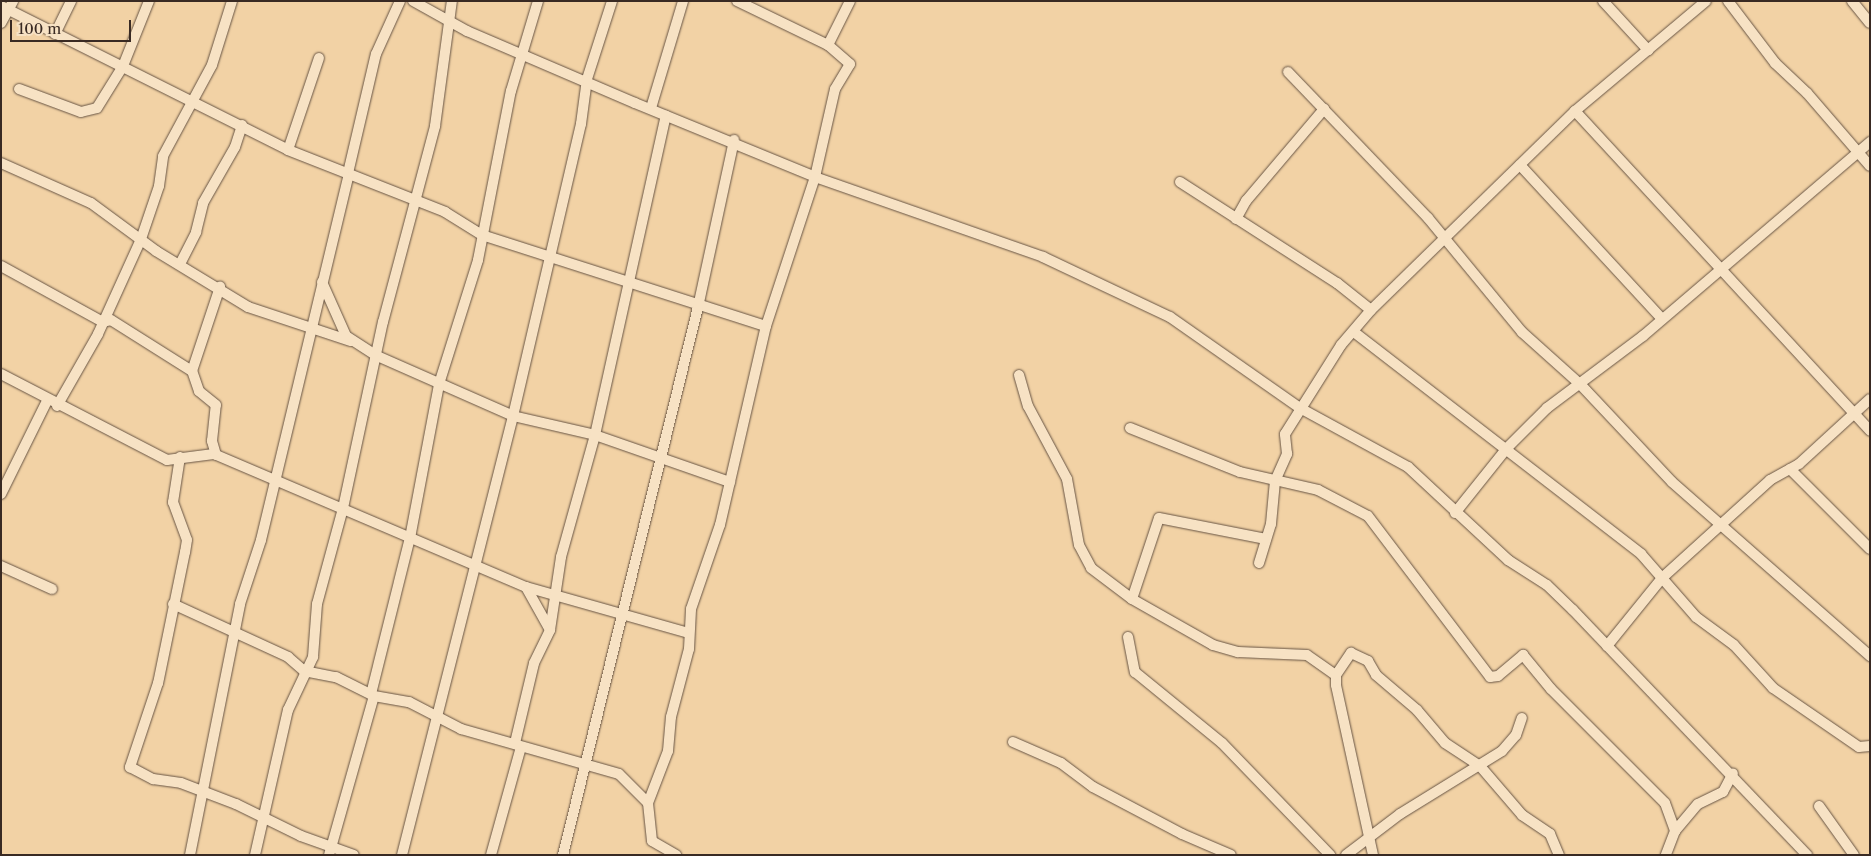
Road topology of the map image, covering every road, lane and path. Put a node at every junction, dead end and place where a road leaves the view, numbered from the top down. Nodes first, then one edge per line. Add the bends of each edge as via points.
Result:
1 (71, 1) edge
2 (149, 1) edge
3 (232, 1) edge
4 (400, 1) edge
5 (414, 1) edge
6 (452, 1) edge
7 (538, 1) edge
8 (612, 1) edge
9 (683, 1) edge
10 (737, 1) edge
11 (850, 1) edge
12 (1604, 1) edge
13 (1706, 1) edge
14 (1728, 1) edge
15 (1852, 1) edge
16 (8, 5) edge
17 (448, 21) junction
18 (1, 23) edge
19 (1870, 24) edge
20 (55, 34) junction
21 (828, 45) junction
22 (1648, 50) junction
23 (522, 54) junction
24 (319, 58) dead end
25 (123, 66) junction
26 (1288, 72) dead end
27 (588, 80) junction
28 (19, 89) dead end
29 (195, 101) junction
30 (651, 108) junction
31 (1324, 109) junction
32 (1575, 111) junction
33 (666, 116) junction
34 (242, 125) junction
35 (734, 140) junction
36 (1870, 142) edge
37 (288, 150) junction
38 (1858, 152) junction
39 (1, 163) edge
40 (1520, 165) junction
41 (1870, 166) edge
42 (348, 175) junction
43 (815, 177) junction
44 (1180, 182) dead end
45 (414, 198) junction
46 (1236, 219) junction
47 (482, 235) junction
48 (141, 239) junction
49 (1444, 240) junction
50 (550, 259) junction
51 (180, 264) junction
52 (1, 266) edge
53 (1722, 267) junction
54 (322, 282) junction
55 (630, 286) junction
56 (220, 287) junction
57 (698, 307) junction
58 (1371, 310) junction
59 (1662, 319) junction
60 (103, 322) junction
61 (766, 326) junction
62 (310, 330) junction
63 (1354, 332) junction
64 (350, 341) junction
65 (375, 355) junction
66 (192, 371) junction
67 (1, 374) edge
68 (1019, 375) dead end
69 (439, 384) junction
70 (1580, 384) junction
71 (1870, 398) edge
72 (47, 401) junction
73 (57, 406) junction
74 (1300, 408) junction
75 (1853, 412) junction
76 (512, 416) junction
77 (1130, 428) dead end
78 (1870, 431) edge
79 (595, 435) junction
80 (1507, 448) junction
81 (216, 455) junction
82 (180, 458) junction
83 (658, 459) junction
84 (1790, 469) junction
85 (276, 480) junction
86 (1275, 481) junction
87 (730, 482) junction
88 (1, 494) edge
89 (343, 508) junction
90 (1455, 513) junction
91 (1722, 522) junction
92 (410, 538) junction
93 (1266, 540) junction
94 (1870, 549) edge
95 (1259, 563) dead end
96 (472, 564) junction
97 (1, 566) edge
98 (1662, 578) junction
99 (526, 586) junction
100 (52, 589) dead end
101 (555, 597) junction
102 (1132, 599) junction
103 (173, 604) junction
104 (621, 614) junction
105 (550, 630) junction
106 (689, 633) junction
107 (236, 635) junction
108 (1128, 637) dead end
109 (1607, 646) junction
110 (1870, 656) edge
111 (304, 671) junction
112 (1336, 675) junction
113 (372, 695) junction
114 (436, 713) junction
115 (1522, 718) dead end
116 (1013, 742) dead end
117 (518, 745) junction
118 (1870, 746) edge
119 (1480, 766) junction
120 (585, 767) junction
121 (1733, 773) junction
122 (200, 794) junction
123 (648, 803) junction
124 (1819, 806) dead end
125 (263, 816) junction
126 (1675, 831) junction
127 (1370, 836) junction
128 (332, 844) junction
129 (190, 855) edge
130 (254, 855) edge
131 (329, 855) edge
132 (354, 855) edge
133 (402, 855) edge
134 (491, 855) edge
135 (563, 855) edge
136 (676, 855) edge
137 (1231, 855) edge
138 (1330, 855) edge
139 (1346, 855) edge
140 (1373, 855) edge
141 (1558, 855) edge
142 (1666, 855) edge
143 (1807, 855) edge
144 (1854, 855) edge

1 - 20 street
2 - 25 street
3 - 29 street
4 - 42 street via 376,54
5 - 17 street
6 - 17 street
7 - 23 street
8 - 27 street
9 - 30 street
10 - 21 street
11 - 21 street
12 - 22 street
13 - 22 street
14 - 38 street via 1775,63
15 - 19 street
16 - 18 street
16 - 20 street
17 - 23 street
17 - 45 street via 435,126
20 - 25 street
21 - 43 street via 850,64 835,89
22 - 32 street
23 - 27 street
23 - 47 street
24 - 37 street
25 - 28 street via 106,100 88,112
25 - 29 street
26 - 31 street
27 - 30 street
27 - 50 street
29 - 34 street
29 - 48 street via 163,156 159,186
30 - 33 street
31 - 46 street via 1246,201
31 - 49 street via 1428,218
32 - 40 street
32 - 53 street
33 - 35 street
33 - 55 street
34 - 37 street
34 - 51 street via 235,147 203,203 196,232
35 - 43 street
35 - 57 street
36 - 38 street
37 - 42 street
38 - 41 street
38 - 53 street
39 - 48 street via 91,203
40 - 49 street
40 - 59 street
42 - 45 street
42 - 54 street
43 - 61 street
43 - 74 street via 1043,257 1145,305 1170,317
44 - 46 street
45 - 47 street
45 - 65 street
46 - 58 street
47 - 50 street
47 - 69 street
48 - 51 street
48 - 60 street
49 - 58 street
49 - 70 street via 1522,332
50 - 55 street
50 - 76 street
51 - 56 street
52 - 60 street
53 - 59 street
53 - 75 street
54 - 62 street
54 - 64 street
55 - 57 street
55 - 79 street
56 - 62 street via 248,307
56 - 66 street
57 - 61 street
57 - 83 street
58 - 63 street
59 - 70 street
60 - 66 street via 111,320
60 - 73 street
61 - 87 street
62 - 64 street
62 - 85 street
63 - 74 street
63 - 80 street
64 - 65 street
65 - 69 street
65 - 89 street
66 - 81 street via 199,392 216,404 212,440
67 - 72 street
68 - 102 street via 1028,406 1066,479 1079,545 1091,568
69 - 76 street
69 - 92 street
70 - 80 street via 1547,408
70 - 91 street via 1672,482
71 - 75 street
72 - 73 street
72 - 88 street
73 - 82 street via 167,460
74 - 86 street via 1285,434 1287,454
74 - 90 street via 1408,467
75 - 78 street
75 - 84 street
76 - 79 street
76 - 96 street
77 - 86 street via 1240,472
79 - 83 street
79 - 101 street
80 - 90 street
80 - 98 street via 1611,529
81 - 82 street
81 - 85 street
82 - 103 street via 173,502 186,540
83 - 87 street
83 - 104 street
84 - 91 street via 1770,480
84 - 94 street
85 - 89 street
85 - 107 street via 240,604
86 - 93 street
86 - 126 street via 1318,490 1368,516 1490,677 1498,676 1524,655 1551,689 1665,803
87 - 106 street via 691,609
89 - 92 street
89 - 111 street via 317,604 313,657
90 - 109 street via 1508,560 1547,585
91 - 98 street
91 - 110 street
92 - 96 street
92 - 113 street
93 - 95 street
93 - 102 street via 1159,518
96 - 99 street
96 - 114 street
97 - 100 street
98 - 109 street
98 - 118 street via 1773,688 1859,747
99 - 101 street
99 - 105 street
101 - 104 street
101 - 105 street
102 - 112 street via 1213,646 1238,652 1307,655 1333,669
103 - 107 street
103 - 122 street via 158,683 130,767
104 - 106 street
104 - 120 street
105 - 117 street via 534,663
106 - 123 street via 668,751
107 - 111 street via 288,657
107 - 122 street
108 - 138 street via 1135,672 1222,743
109 - 121 street
111 - 113 street via 336,677
111 - 125 street via 276,751
112 - 119 street via 1351,653 1368,661 1376,675 1417,710 1446,743
112 - 127 street via 1340,714
113 - 114 street
113 - 128 street
114 - 117 street via 461,729
114 - 133 street
115 - 119 street via 1516,735 1502,751
116 - 137 street via 1061,763 1093,787 1182,834
117 - 120 street
117 - 134 street
119 - 127 street
119 - 141 street via 1522,815 1550,834
120 - 123 street via 619,774
120 - 135 street
121 - 126 street via 1723,792 1698,804
121 - 143 street
122 - 125 street
122 - 129 street
123 - 136 street via 652,841
124 - 144 street
125 - 128 street via 301,836
125 - 130 street
126 - 142 street
127 - 139 street
127 - 140 street
128 - 131 street
128 - 132 street

